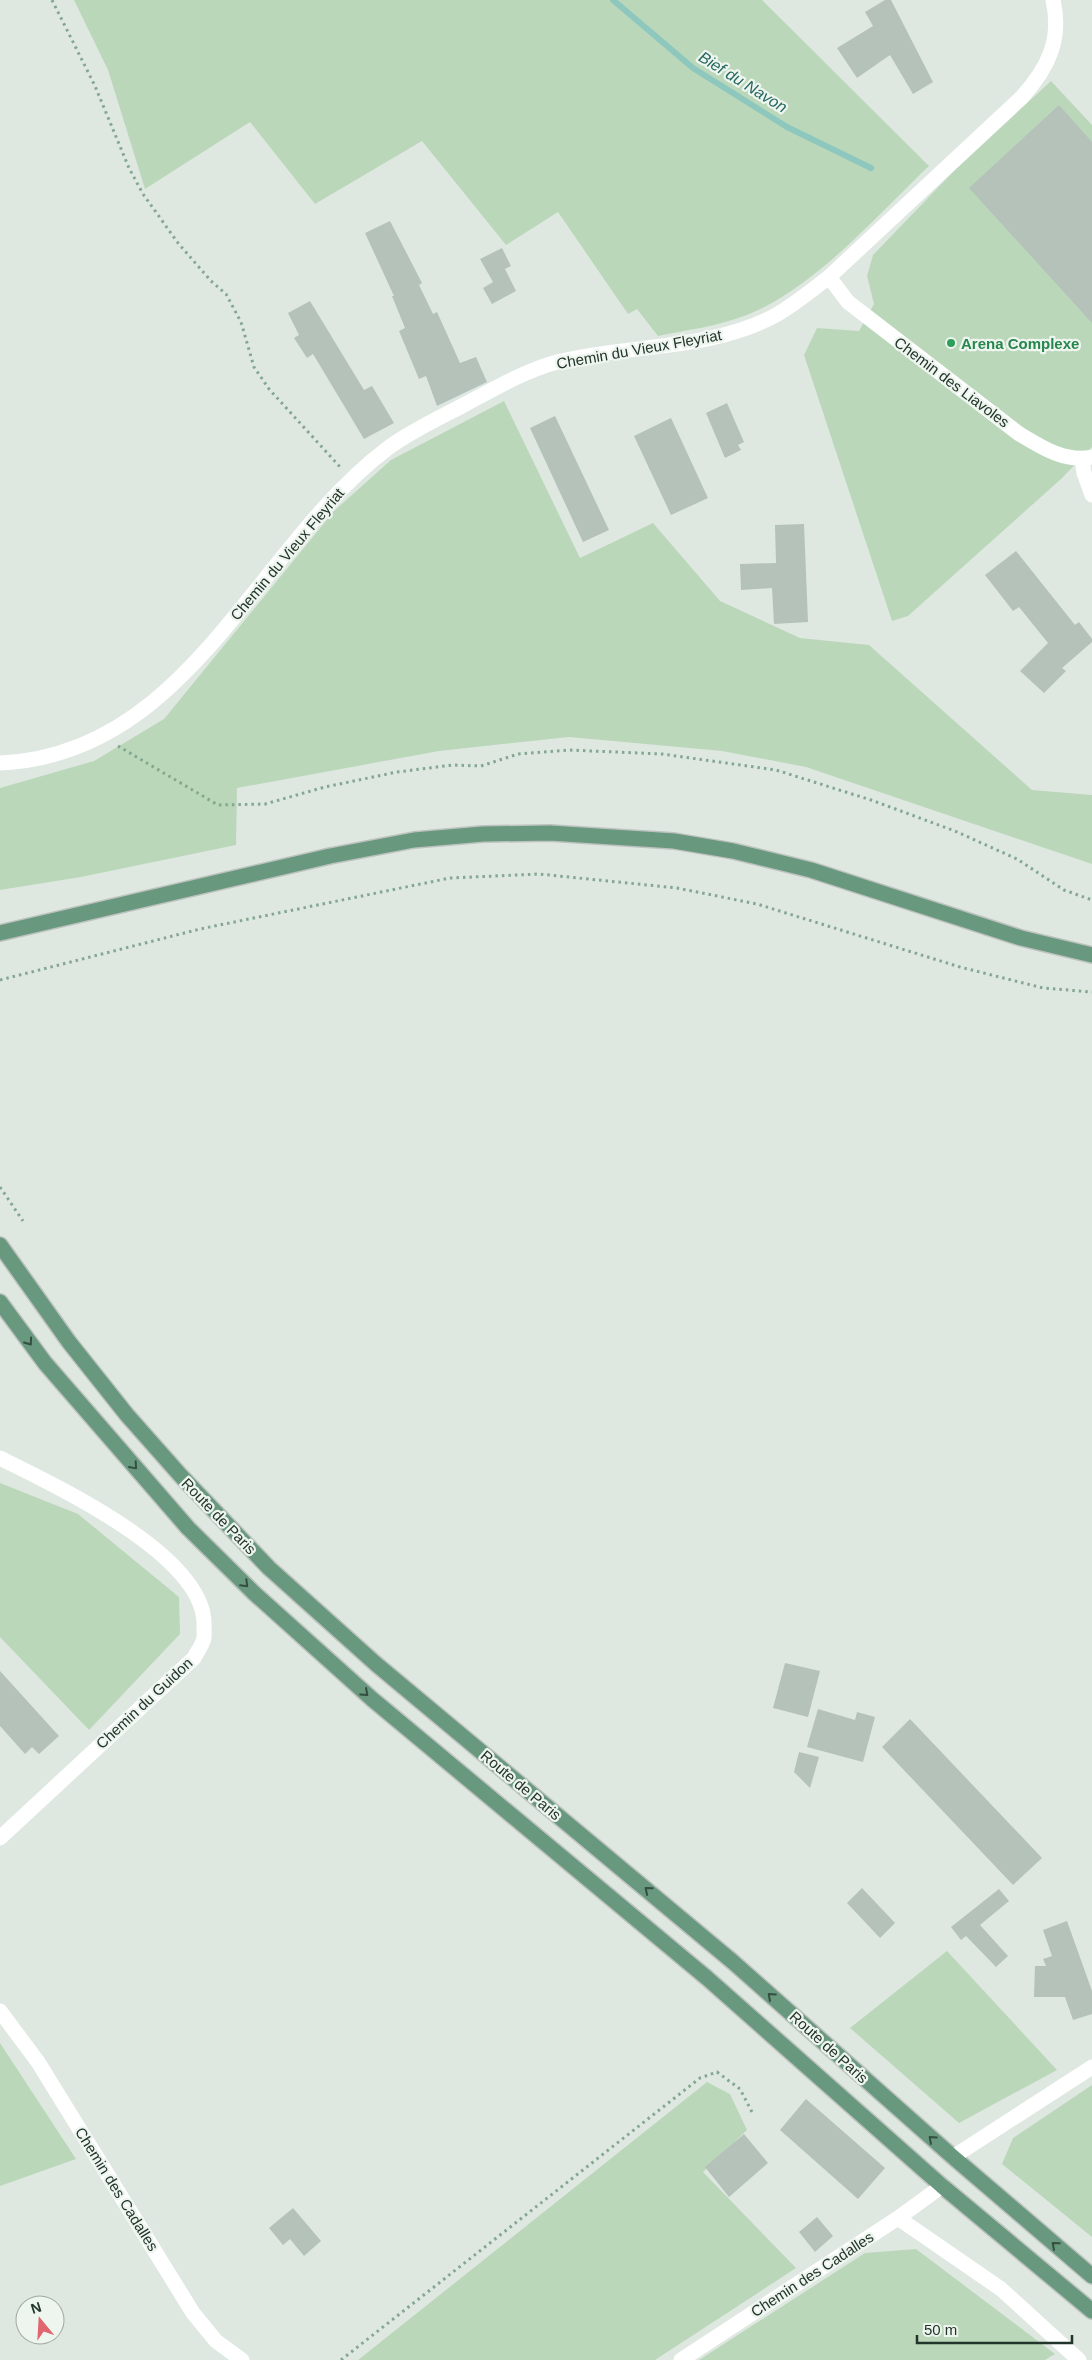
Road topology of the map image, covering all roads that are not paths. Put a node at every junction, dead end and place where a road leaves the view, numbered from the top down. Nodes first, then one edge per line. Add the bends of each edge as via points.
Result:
1 (1053, 0) edge
2 (829, 277) junction
3 (1087, 458) edge
4 (1092, 495) edge
5 (0, 763) edge
6 (0, 933) edge
7 (1092, 955) edge
8 (0, 1245) edge
9 (0, 1302) edge
10 (0, 1458) edge
11 (0, 1838) edge
12 (0, 2011) edge
13 (1092, 2067) edge
14 (953, 2157) junction
15 (942, 2186) junction
16 (898, 2218) junction
17 (1092, 2276) edge
18 (1092, 2311) edge
19 (242, 2360) edge
20 (681, 2360) edge
21 (1080, 2360) edge

1 - 2 street, Chemin du Vieux Fleyriat via 1054,40 1051,55 1038,78 1022,97
2 - 3 street, Chemin des Liavoles via 848,302 1018,433 1046,450
2 - 5 street, Chemin du Vieux Fleyriat via 775,315 719,336 590,354 554,363 516,378 396,443 351,479 324,507 254,594 173,686 135,717 103,737 42,758
3 - 4 street via 1084,473
6 - 7 main road via 330,856 414,840 550,833 674,840 733,851 811,870 1021,938
14 -> 8 main road, Route de Paris via 733,1962 376,1664 269,1568 180,1476 128,1415 69,1342
9 -> 15 main road, Route de Paris via 45,1363 188,1528 254,1593 380,1706 707,1978
10 - 11 street, Chemin du Guidon via 65,1490 116,1520 150,1545 191,1586 200,1602 204,1640 194,1658
12 - 19 street, Chemin des Cadalles via 38,2062 193,2313 216,2341
13 - 14 street
17 -> 14 main road, Route de Paris
15 - 16 street, Chemin des Cadalles
15 - 18 main road, Route de Paris
16 - 20 street, Chemin des Cadalles
16 - 21 street via 1001,2289

